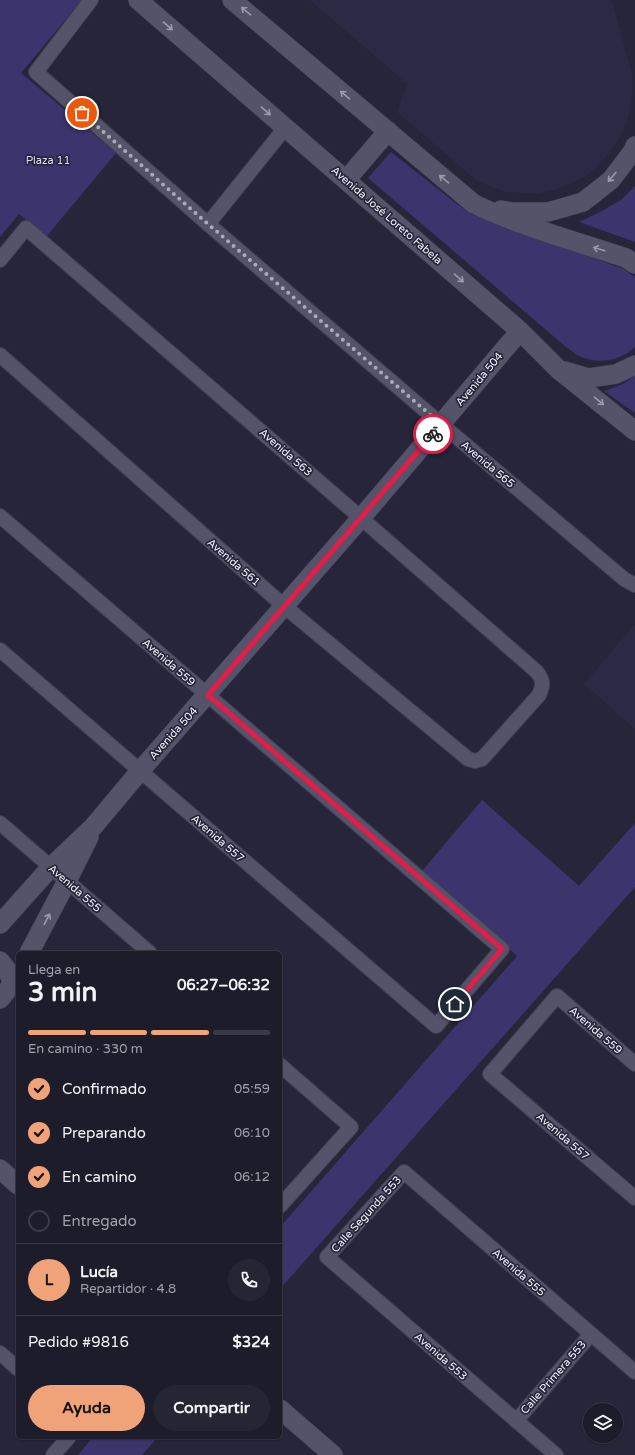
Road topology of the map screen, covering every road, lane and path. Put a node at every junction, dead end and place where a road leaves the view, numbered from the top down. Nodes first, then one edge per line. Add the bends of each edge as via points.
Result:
1 (91, 0) edge
2 (138, 0) edge
3 (232, 0) edge
4 (285, 128) junction
5 (388, 131) junction
6 (635, 146) edge
7 (346, 180) junction
8 (474, 204) junction
9 (208, 224) junction
10 (0, 260) edge
11 (635, 264) edge
12 (520, 331) junction
13 (0, 355) edge
14 (635, 364) edge
15 (559, 370) junction
16 (441, 424) junction
17 (635, 431) edge
18 (0, 516) edge
19 (362, 518) junction
20 (635, 585) edge
21 (284, 606) junction
22 (0, 650) edge
23 (208, 695) junction
24 (475, 761) joint
25 (140, 771) junction
26 (0, 823) edge
27 (93, 827) junction
28 (51, 867) junction
29 (67, 881) junction
30 (0, 924) edge
31 (30, 951) edge
32 (148, 951) edge
33 (0, 961) edge
34 (16, 981) edge
35 (0, 999) edge
36 (436, 1026) joint
37 (635, 1064) edge
38 (282, 1067) edge
39 (490, 1074) joint
40 (0, 1169) edge
41 (404, 1172) joint
42 (16, 1183) edge
43 (635, 1198) edge
44 (282, 1204) edge
45 (327, 1256) joint
46 (591, 1334) junction
47 (0, 1353) edge
48 (16, 1367) edge
49 (635, 1372) edge
50 (282, 1411) edge
51 (516, 1420) junction
52 (68, 1439) edge
53 (54, 1455) edge
54 (333, 1455) edge
55 (556, 1455) edge

1 - 9 street, Avenida 565 via 36,72
2 -> 4 main road, Avenida José Loreto Fabela
5 -> 3 main road
4 - 7 main road, Avenida José Loreto Fabela
4 - 9 street
5 - 7 main road
8 -> 5 main road
6 -> 8 main road via 611,180 583,202 548,212 512,212
7 -> 12 main road, Avenida José Loreto Fabela
11 -> 8 main road via 626,258 528,227
9 - 16 street, Avenida 565
10 - 19 street, Avenida 563 via 26,228
12 - 15 main road, Avenida José Loreto Fabela
12 - 16 main road, Avenida 504
13 - 21 street, Avenida 561
14 - 15 main road via 616,374 589,378
15 -> 17 main road, Avenida José Loreto Fabela
16 - 19 main road, Avenida 504
16 - 20 street, Avenida 565 via 618,574
18 - 23 street, Avenida 559
19 - 21 main road, Avenida 504
19 - 24 street, Avenida 563 via 536,671 542,680 539,694 487,755
21 - 23 main road, Avenida 504
21 - 24 street, Avenida 561 via 462,755
22 - 25 street, Avenida 557
23 - 25 main road, Avenida 504
23 - 36 street, Avenida 559 via 502,949
25 - 27 main road, Avenida 504
25 - 36 street, Avenida 557
26 - 28 street, Avenida 555
27 - 28 main road, Avenida 504
27 - 29 main road, Avenida 504
28 - 29 street, Avenida 555
28 - 30 main road, Avenida 504
31 -> 29 main road, Avenida 504
29 - 32 street, Avenida 555
33 - 34 main road
34 - 35 main road
37 - 39 street, Avenida 559 via 557,996
38 - 44 street via 351,1127
39 - 43 street, Avenida 557
40 - 42 main road
41 - 45 street, Calle Segunda 553
41 - 46 street, Avenida 555
45 - 51 street, Avenida 553
46 - 49 street, Avenida 555
46 - 51 street, Calle Primera 553
47 - 48 street
50 - 54 main road
51 - 55 street, Avenida 553
52 - 53 street

